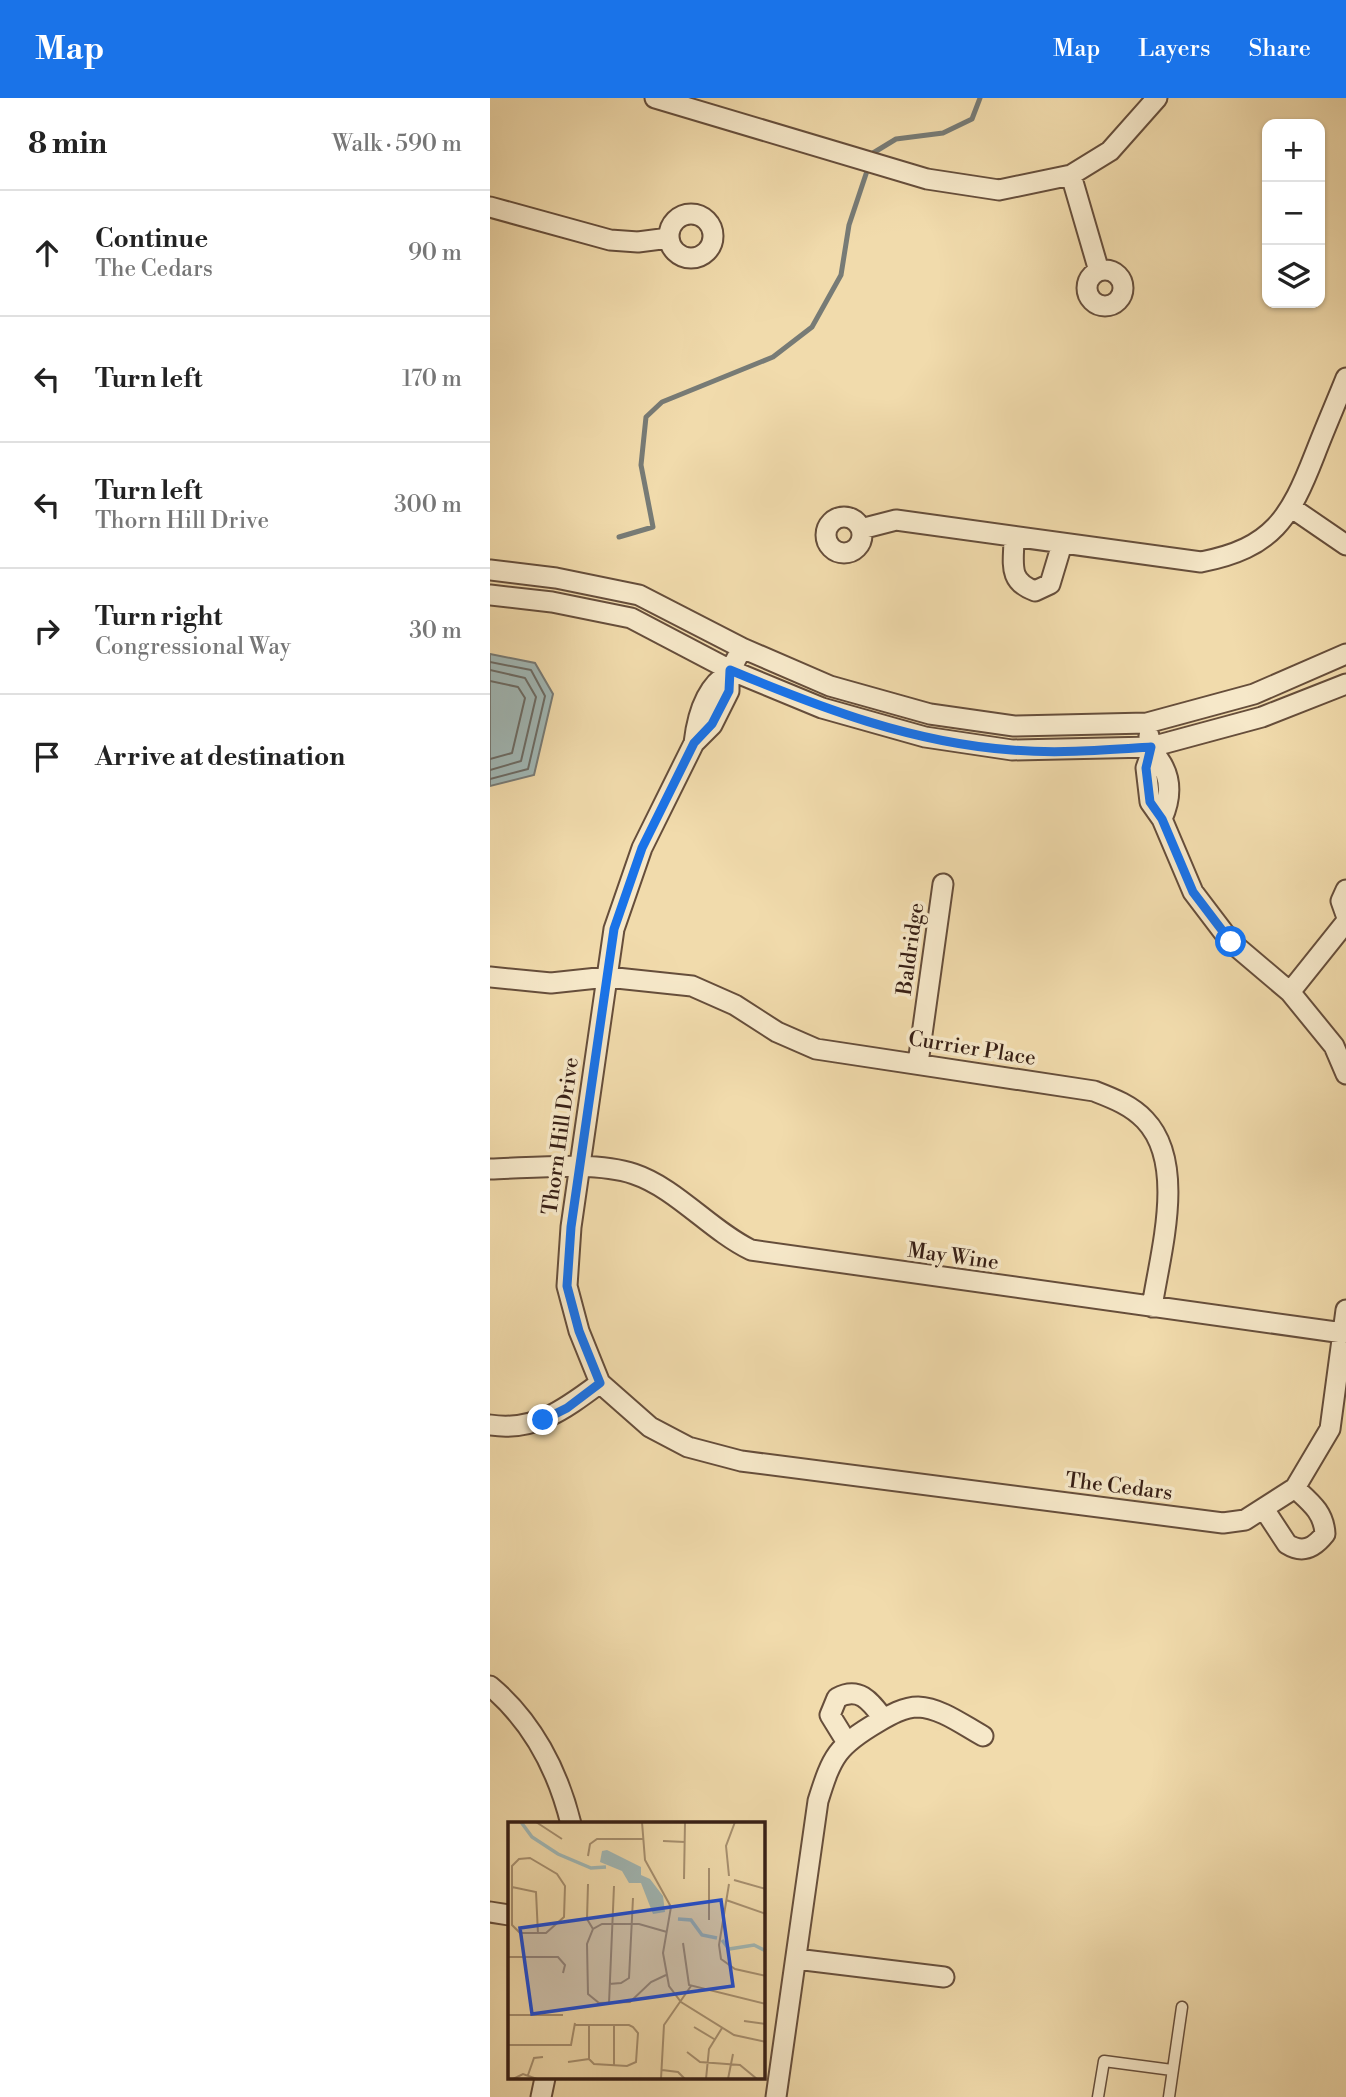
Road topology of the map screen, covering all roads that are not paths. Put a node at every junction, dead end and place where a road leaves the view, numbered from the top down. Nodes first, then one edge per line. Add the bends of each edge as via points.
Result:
1 (655, 98) edge
2 (1157, 98) edge
3 (1071, 175) junction
4 (490, 207) edge
5 (669, 238) dead end
6 (1099, 271) dead end
7 (1346, 378) edge
8 (1338, 419) edge
9 (1292, 508) junction
10 (861, 528) dead end
11 (1014, 537) junction
12 (1062, 544) junction
13 (1346, 545) edge
14 (490, 570) edge
15 (490, 595) edge
16 (742, 648) junction
17 (1346, 654) edge
18 (730, 671) junction
19 (1346, 684) edge
20 (1147, 723) junction
21 (1152, 749) junction
22 (943, 884) dead end
23 (1346, 890) edge
24 (1346, 915) edge
25 (1346, 922) edge
26 (490, 977) edge
27 (607, 978) junction
28 (1290, 992) junction
29 (918, 1063) junction
30 (1346, 1074) edge
31 (579, 1167) junction
32 (490, 1169) edge
33 (1152, 1307) junction
34 (1346, 1310) edge
35 (1343, 1333) junction
36 (600, 1383) junction
37 (490, 1426) edge
38 (741, 1461) joint
39 (1295, 1488) junction
40 (1264, 1509) junction
41 (490, 1686) edge
42 (883, 1718) junction
43 (983, 1736) dead end
44 (846, 1741) junction
45 (570, 1822) edge
46 (490, 1912) edge
47 (508, 1915) edge
48 (796, 1959) junction
49 (944, 1978) dead end
50 (1182, 2007) dead end
51 (1172, 2070) junction
52 (776, 2097) edge
53 (1098, 2097) edge
54 (1168, 2097) edge

1 - 3 street via 960,186 999,190
2 - 3 street via 1110,152
3 - 6 street
4 - 5 street via 610,240
7 - 8 street
8 - 9 street
9 - 12 street via 1258,542 1231,556 1201,562
9 - 13 street
10 - 11 street via 896,520
11 - 12 street
11 - 12 street via 1015,577 1023,587 1035,591 1050,584
14 - 16 street via 639,595
15 - 18 street via 631,618
16 - 18 street, Thorn Hill Drive
16 - 20 street via 830,686 930,714 1014,726
17 - 20 street via 1254,694
18 - 21 street via 822,708 925,737 1012,750
18 - 27 street, Thorn Hill Drive via 715,681 696,723 694,743 627,885
19 - 21 street via 1262,717
20 - 21 street
21 - 28 street via 1146,768 1150,802 1193,892 1231,942
22 - 29 street, Baldridge
23 - 24 street via 1341,901
25 - 28 street
26 - 27 street, Currier Place via 551,983
27 - 29 street, Currier Place via 692,986 816,1049
27 - 31 street, Thorn Hill Drive
28 - 30 street via 1334,1046
29 - 33 street, Currier Place via 1094,1091 1122,1102 1145,1120 1163,1148 1169,1182
31 - 32 street, May Wine
31 - 33 street, May Wine via 635,1174 751,1250
31 - 36 street, Thorn Hill Drive via 567,1286
33 - 35 street, May Wine
34 - 35 street, The Cedars
35 - 39 street, The Cedars via 1330,1429
36 - 37 street via 543,1420 524,1427
36 - 38 street, Thorn Hill Drive via 650,1427 688,1447
38 - 40 street, The Cedars via 1223,1523 1245,1520
39 - 40 street, The Cedars
39 - 40 street via 1325,1522 1325,1534 1316,1545 1306,1550 1287,1544
41 - 45 street via 529,1728 562,1789
42 - 43 street via 917,1707 937,1711
42 - 44 street
42 - 44 street via 860,1694 848,1692 837,1698 830,1715
44 - 48 street via 829,1766 818,1801
46 - 47 street
48 - 49 street
48 - 52 street
50 - 51 lane
51 - 53 lane via 1104,2061
51 - 54 lane

